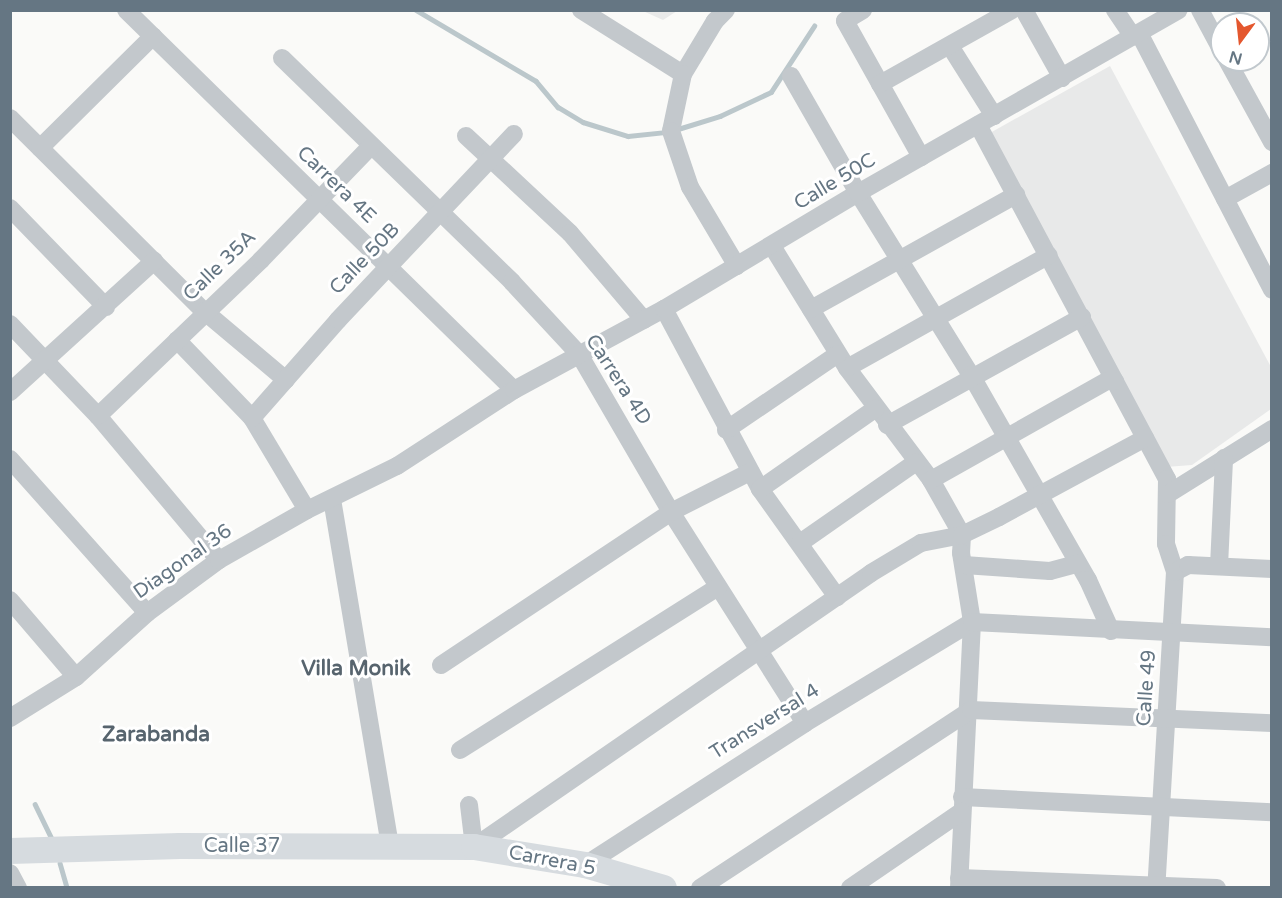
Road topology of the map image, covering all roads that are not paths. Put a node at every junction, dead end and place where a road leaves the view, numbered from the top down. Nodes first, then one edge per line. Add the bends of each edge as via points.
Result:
1 (126, 10) edge
2 (580, 10) edge
3 (726, 10) edge
4 (863, 10) edge
5 (1012, 10) edge
6 (1024, 10) edge
7 (1115, 10) edge
8 (1179, 10) edge
9 (1200, 10) edge
10 (1210, 29) edge
11 (1136, 35) junction
12 (153, 36) junction
13 (950, 46) junction
14 (282, 58) dead end
15 (1234, 72) edge
16 (683, 74) junction
17 (791, 76) dead end
18 (1062, 78) junction
19 (880, 84) junction
20 (10, 118) edge
21 (986, 121) junction
22 (514, 134) dead end
23 (466, 136) dead end
24 (1272, 142) edge
25 (371, 146) junction
26 (40, 148) junction
27 (921, 157) junction
28 (492, 158) junction
29 (1272, 173) edge
30 (858, 193) junction
31 (1016, 195) junction
32 (318, 198) junction
33 (1225, 199) junction
34 (10, 208) edge
35 (440, 214) junction
36 (772, 246) junction
37 (1048, 255) junction
38 (899, 260) junction
39 (154, 261) junction
40 (737, 266) junction
41 (388, 268) junction
42 (1272, 290) edge
43 (106, 307) junction
44 (664, 309) junction
45 (811, 309) junction
46 (204, 311) junction
47 (1082, 317) junction
48 (936, 318) junction
49 (644, 320) junction
50 (10, 324) edge
51 (177, 340) junction
52 (579, 354) junction
53 (44, 361) junction
54 (842, 361) junction
55 (971, 375) junction
56 (286, 380) junction
57 (1115, 381) junction
58 (514, 390) junction
59 (10, 392) edge
60 (876, 408) junction
61 (98, 416) junction
62 (252, 418) junction
63 (887, 425) junction
64 (1272, 429) edge
65 (726, 430) junction
66 (1005, 437) junction
67 (1145, 438) junction
68 (1224, 458) junction
69 (10, 459) edge
70 (916, 462) junction
71 (397, 466) joint
72 (750, 472) junction
73 (931, 480) junction
74 (760, 489) junction
75 (1168, 494) junction
76 (1039, 495) junction
77 (332, 499) junction
78 (307, 510) junction
79 (671, 512) junction
80 (963, 535) junction
81 (800, 543) junction
82 (219, 560) junction
83 (1077, 564) junction
84 (964, 565) junction
85 (1219, 567) junction
86 (1272, 569) edge
87 (1175, 572) junction
88 (718, 587) junction
89 (837, 597) junction
90 (10, 600) edge
91 (147, 613) junction
92 (972, 622) junction
93 (1112, 631) junction
94 (1173, 634) junction
95 (1272, 637) edge
96 (760, 648) junction
97 (441, 665) dead end
98 (76, 677) junction
99 (971, 710) junction
100 (10, 718) edge
101 (1167, 718) junction
102 (805, 723) junction
103 (1272, 723) edge
104 (460, 750) dead end
105 (961, 804) junction
106 (469, 805) dead end
107 (1161, 806) junction
108 (1272, 812) edge
109 (390, 847) junction
110 (474, 847) junction
111 (10, 851) edge
112 (585, 865) junction
113 (10, 873) edge
114 (959, 883) edge
115 (1156, 885) edge
116 (18, 888) edge
117 (664, 888) edge
118 (700, 888) edge
119 (850, 888) edge
120 (1217, 888) edge

1 - 12 street, Carrera 4E
2 - 16 street
3 - 16 street
4 - 19 street via 844,21
5 - 13 street
6 - 18 street
7 - 11 street
8 - 11 street, Calle 50C
9 - 10 street
11 - 18 street, Calle 50C
11 - 33 street
12 - 26 street
12 - 32 street, Carrera 4E
13 - 19 street
13 - 21 street, Calle 49
14 - 25 street, Carrera 4D
15 - 24 street
16 - 40 street via 671,131 690,187
17 - 30 street
18 - 21 street, Calle 50C
19 - 27 street
20 - 26 street
21 - 27 street, Calle 50C
21 - 31 street, Calle 49
22 - 28 street, Calle 50B
23 - 28 street
25 - 32 street, Calle 35A
25 - 35 street, Carrera 4D
26 - 39 street
27 - 30 street, Calle 50C
28 - 35 street, Calle 50B
28 - 49 street via 570,233
29 - 33 street
30 - 36 street, Calle 50C
30 - 38 street
31 - 37 street, Calle 49
31 - 38 street
32 - 41 street, Carrera 4E
32 - 46 street, Calle 35A via 261,260
33 - 42 street
34 - 43 street
35 - 41 street, Calle 50B
35 - 52 street, Carrera 4D via 512,282
36 - 40 street, Calle 50C
36 - 45 street
37 - 47 street, Calle 49
37 - 48 street
38 - 45 street
38 - 48 street
39 - 43 street
39 - 46 street
40 - 44 street, Calle 50C
41 - 56 street, Calle 50B
41 - 58 street, Carrera 4E via 492,364
43 - 53 street
44 - 49 street, Calle 50C
44 - 65 street
45 - 54 street
46 - 51 street, Calle 35A
46 - 56 street
47 - 55 street
47 - 57 street, Calle 49
48 - 54 street
48 - 55 street
49 - 52 street, Calle 50C
50 - 53 street
51 - 61 street, Calle 35A
51 - 62 street
52 - 58 street, Calle 50C
52 - 79 street, Carrera 4D
53 - 59 street
53 - 61 street
54 - 60 street
54 - 65 street
55 - 63 street
55 - 66 street
56 - 62 street, Calle 50B
57 - 66 street via 1107,381
57 - 67 street, Calle 49
58 - 71 street, Calle 50C
60 - 63 street
60 - 74 street
61 - 82 street
62 - 78 street
63 - 70 street
64 - 68 street
65 - 72 street
66 - 73 street
66 - 76 street
67 - 75 street, Calle 49 via 1167,479
67 - 76 street
68 - 75 street
68 - 85 street
69 - 91 street
70 - 73 street
70 - 81 street
71 - 77 street, Diagonal 36
72 - 74 street
72 - 79 street
73 - 80 street
74 - 81 street
75 - 87 street, Calle 49 via 1166,544
76 - 80 street
76 - 83 street
77 - 78 street, Diagonal 36
77 - 109 street
78 - 82 street, Diagonal 36
79 - 88 street, Carrera 4D
79 - 97 street
80 - 84 street
80 - 89 street via 921,543
81 - 89 street
82 - 91 street, Diagonal 36
83 - 84 street via 1050,572
83 - 93 street
84 - 92 street
85 - 86 street
85 - 87 street via 1188,565
87 - 94 street, Calle 49
88 - 96 street, Carrera 4D
88 - 104 street
89 - 96 street
90 - 98 street
91 - 98 street, Diagonal 36
92 - 93 street
92 - 99 street
92 - 102 street, Transversal 4
93 - 94 street
94 - 95 street
94 - 101 street, Calle 49
96 - 102 street, Carrera 4D
96 - 110 street
98 - 100 street, Diagonal 36
99 - 101 street
99 - 105 street
99 - 118 street
101 - 103 street
101 - 107 street, Calle 49
102 - 112 street, Transversal 4
105 - 107 street
105 - 114 street
105 - 119 street
106 - 110 street
107 - 108 street
107 - 115 street, Calle 49
109 - 110 main road, Calle 37
109 - 111 main road, Calle 37
110 - 112 main road, Carrera 5
112 - 117 main road, Carrera 5
113 - 116 street
114 - 115 street
115 - 120 street

